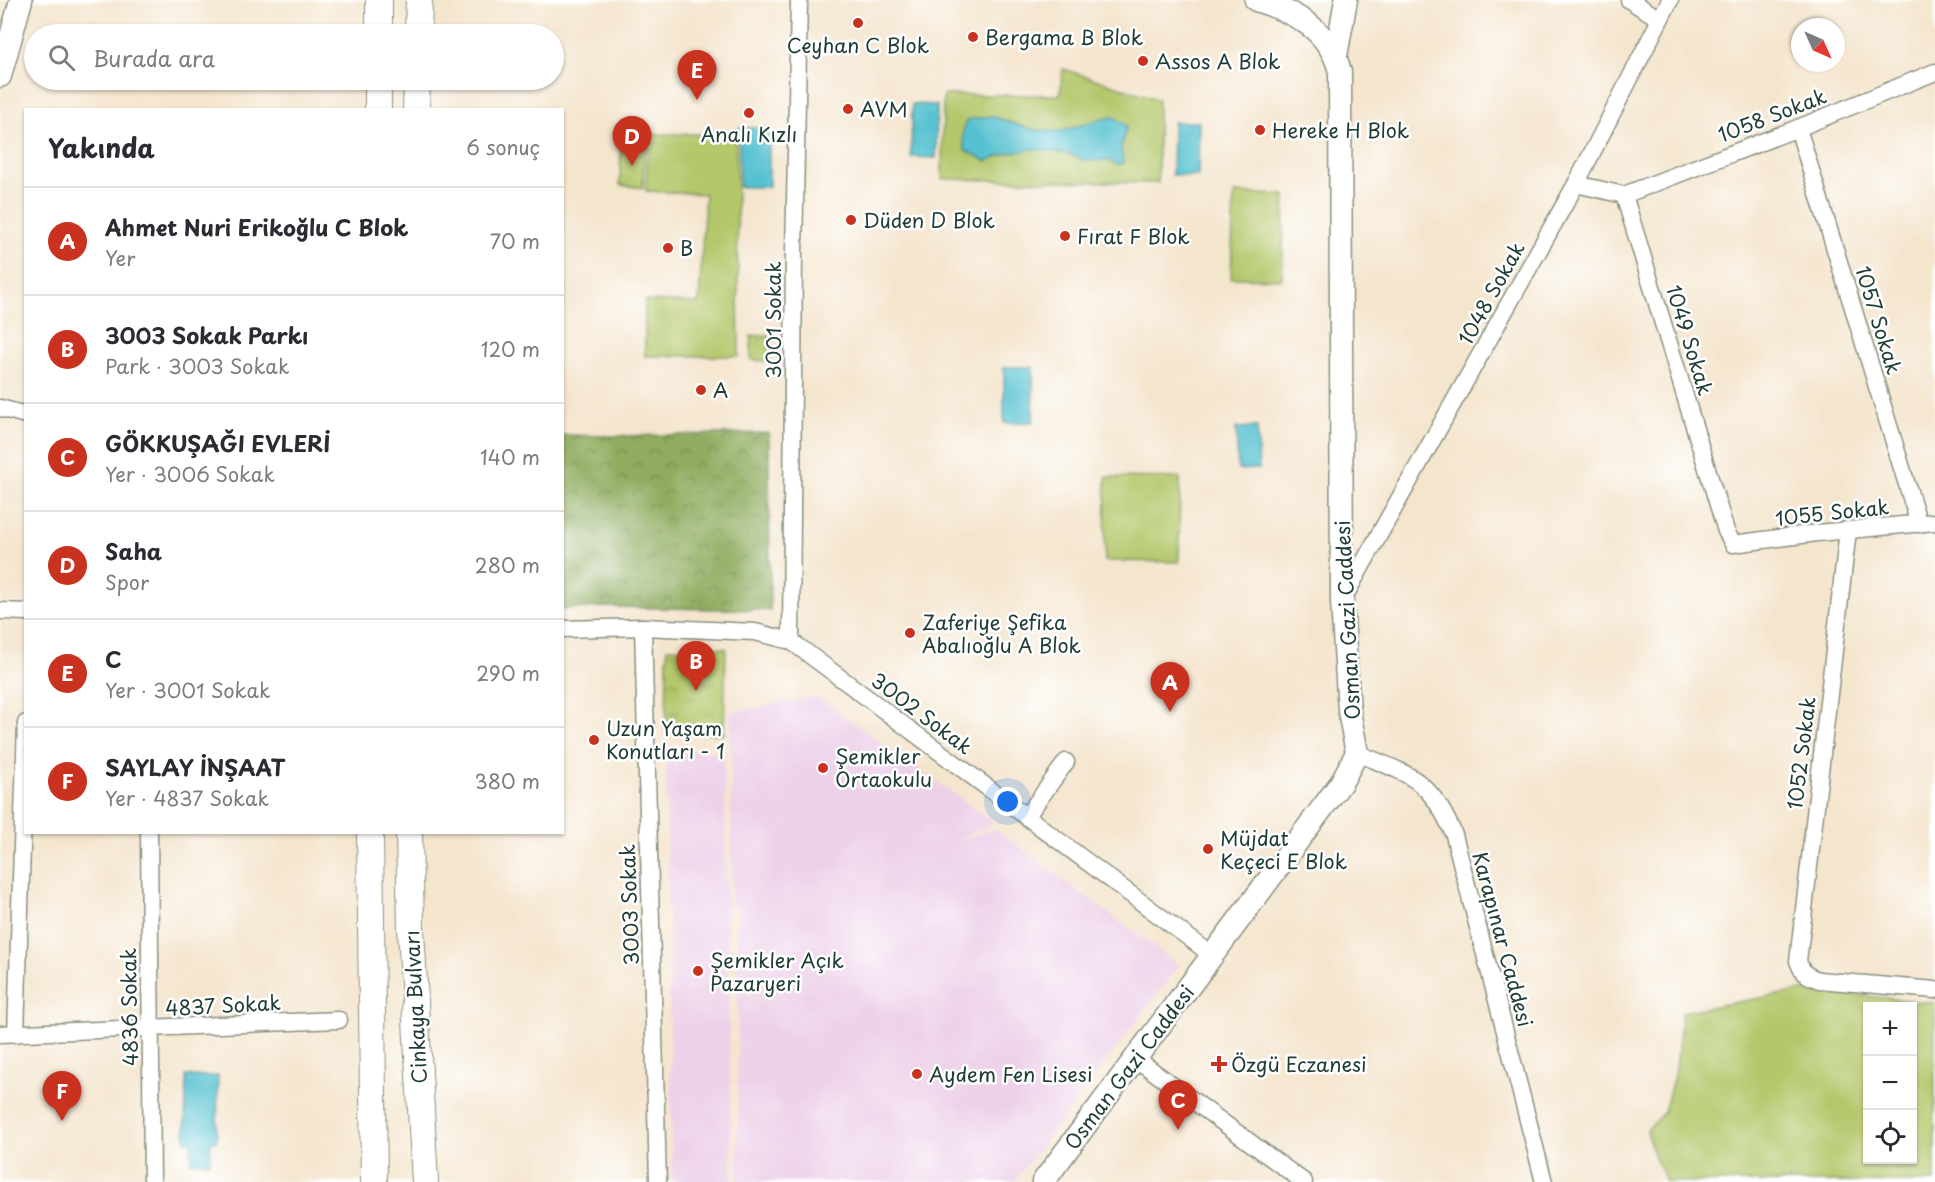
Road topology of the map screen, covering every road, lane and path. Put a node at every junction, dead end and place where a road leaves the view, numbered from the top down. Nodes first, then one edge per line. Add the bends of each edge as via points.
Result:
1 (21, 0) edge
2 (379, 0) edge
3 (419, 0) edge
4 (799, 0) edge
5 (1256, 0) edge
6 (1346, 0) edge
7 (1629, 0) edge
8 (1670, 0) edge
9 (1660, 19) junction
10 (379, 24) edge
11 (418, 24) edge
12 (1336, 56) junction
13 (1935, 72) edge
14 (0, 76) edge
15 (378, 90) edge
16 (417, 90) edge
17 (378, 108) edge
18 (416, 108) edge
19 (1798, 128) junction
20 (1576, 184) junction
21 (1624, 195) junction
22 (0, 408) edge
23 (24, 414) edge
24 (1927, 523) edge
25 (1848, 530) junction
26 (1733, 544) joint
27 (1342, 602) junction
28 (0, 611) edge
29 (24, 612) edge
30 (642, 627) junction
31 (564, 629) edge
32 (791, 641) junction
33 (1357, 753) junction
34 (24, 758) edge
35 (1066, 762) dead end
36 (1026, 817) junction
37 (149, 834) edge
38 (370, 834) edge
39 (409, 834) edge
40 (1212, 955) junction
41 (1935, 990) edge
42 (339, 1020) dead end
43 (150, 1030) junction
44 (8, 1034) edge
45 (1135, 1058) junction
46 (152, 1182) edge
47 (374, 1182) edge
48 (425, 1182) edge
49 (658, 1182) edge
50 (1043, 1182) edge
51 (1304, 1182) edge
52 (1544, 1182) edge

1 - 14 street
2 - 10 main road
3 - 11 main road
4 - 32 street, 3001 Sokak
5 - 12 street via 1295,15 1317,32
6 - 12 street
7 - 9 street
8 - 9 street, 1048 Sokak
9 - 20 street, 1048 Sokak
12 - 27 street, Osman Gazi Caddesi via 1340,72
13 - 19 street, 1058 Sokak
15 - 17 main road
16 - 18 main road
19 - 21 street, 1058 Sokak
19 - 24 street, 1057 Sokak
20 - 21 street
20 - 27 street, 1048 Sokak
21 - 26 street, 1049 Sokak
22 - 23 street
24 - 25 street, 1055 Sokak
25 - 26 street, 1055 Sokak
25 - 41 street, 1052 Sokak via 1798,962 1801,971 1819,980
27 - 33 street, Osman Gazi Caddesi via 1349,711
28 - 29 street
30 - 31 street, 3002 Sokak
30 - 32 street, 3002 Sokak via 756,633
30 - 49 street, 3003 Sokak
32 - 36 street, 3002 Sokak
33 - 40 street, Osman Gazi Caddesi via 1341,783
33 - 52 street, Karapınar Caddesi via 1418,781 1444,811 1454,835
34 - 44 street
35 - 36 street
36 - 40 street, 3002 Sokak
37 - 43 street, 4836 Sokak
38 - 47 main road, Cinkaya Bulvarı
39 - 48 main road, Cinkaya Bulvarı
40 - 45 street, Osman Gazi Caddesi
42 - 43 street, 4837 Sokak
43 - 44 street, 4837 Sokak
43 - 46 street, 4836 Sokak
45 - 50 street, Osman Gazi Caddesi
45 - 51 street

